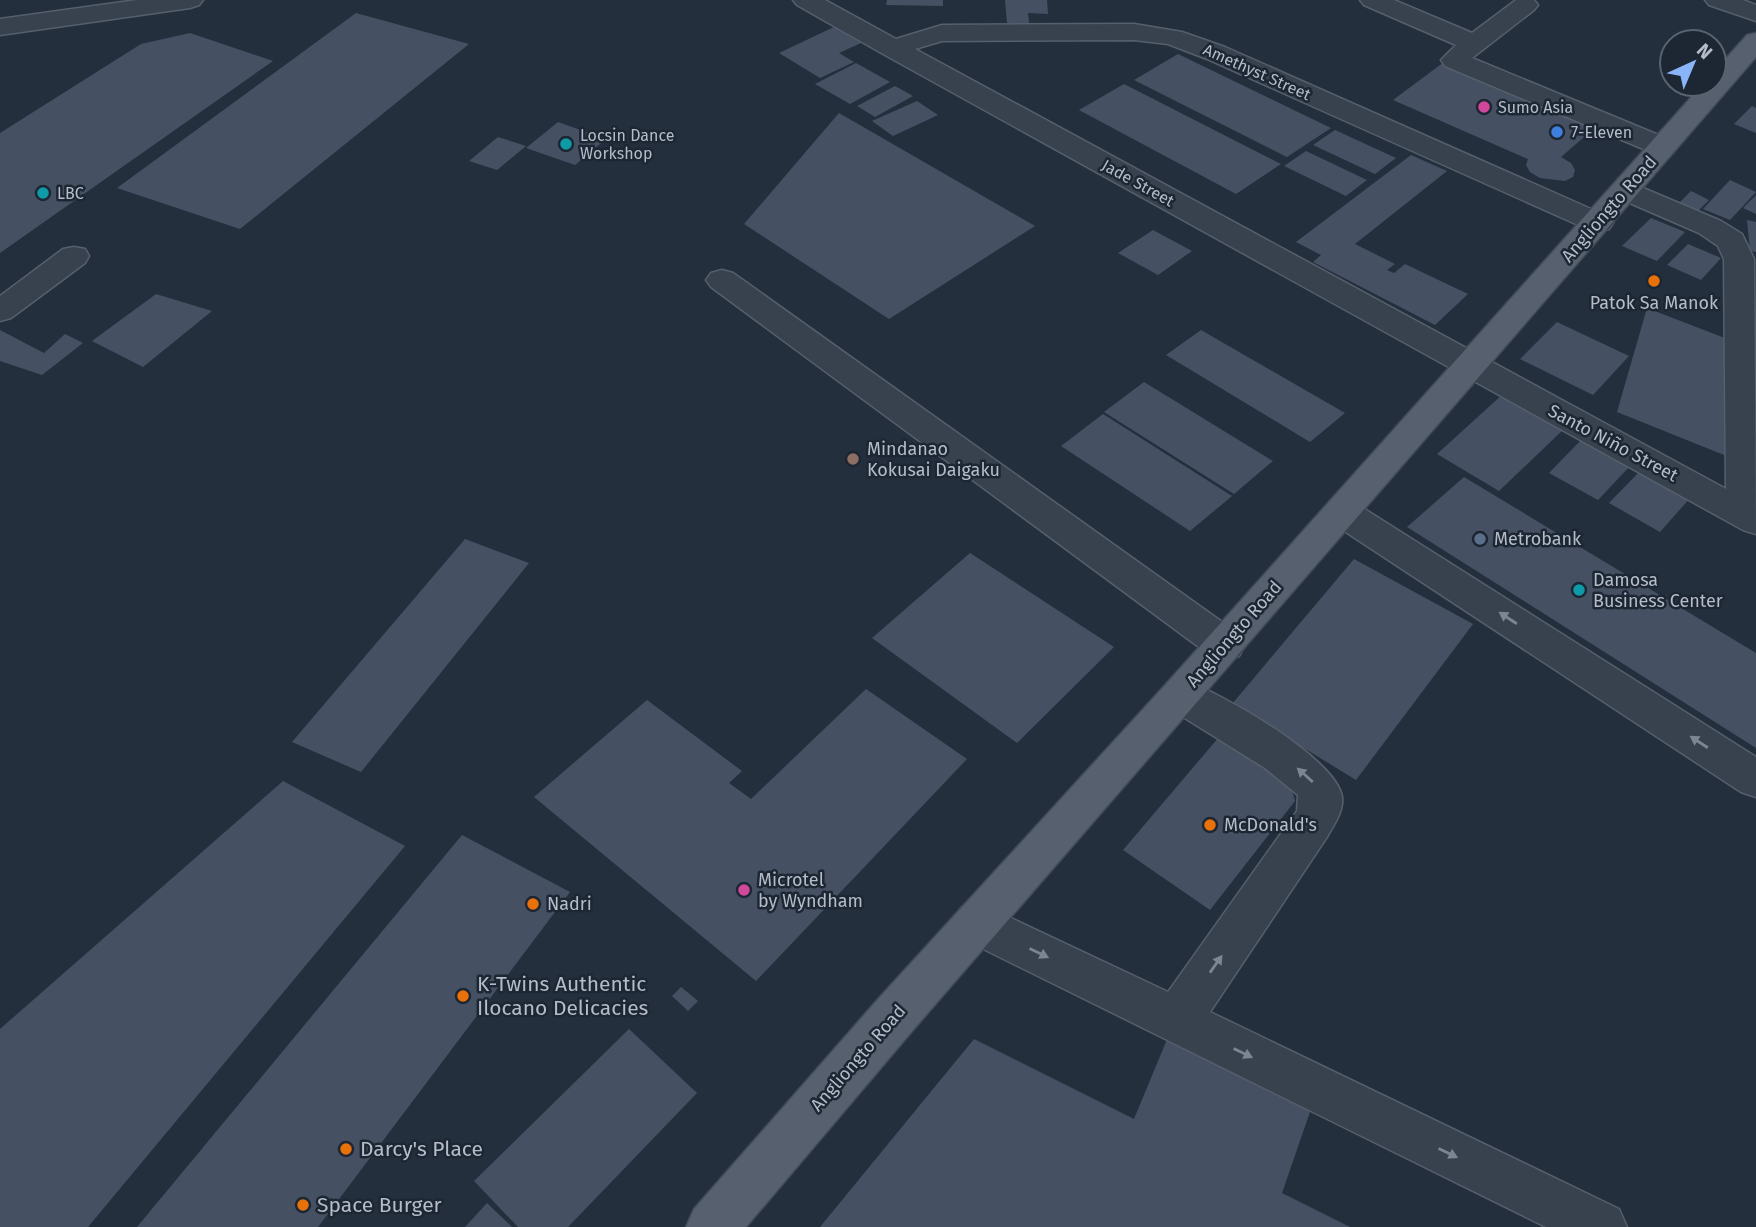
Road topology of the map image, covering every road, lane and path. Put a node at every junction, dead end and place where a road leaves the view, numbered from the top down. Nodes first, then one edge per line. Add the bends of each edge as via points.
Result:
1 (190, 0) edge
2 (806, 0) edge
3 (1373, 0) edge
4 (1718, 0) edge
5 (1525, 5) dead end
6 (1756, 13) edge
7 (0, 27) edge
8 (1756, 41) edge
9 (1475, 44) junction
10 (894, 49) junction
11 (1663, 147) junction
12 (1626, 191) junction
13 (1598, 223) junction
14 (74, 256) dead end
15 (722, 280) dead end
16 (0, 311) edge
17 (1470, 365) junction
18 (1342, 512) junction
19 (1751, 518) edge
20 (1225, 645) junction
21 (1181, 695) junction
22 (1756, 779) edge
23 (978, 923) junction
24 (1177, 1020) junction
25 (712, 1227) edge
26 (1601, 1227) edge

1 - 7 street
2 - 10 street, Jade Street
3 - 9 street
4 - 6 street
5 - 9 street
8 - 11 main road, Angliongto Road
9 - 11 street via 1454,60
10 - 13 street, Amethyst Street via 942,33 1134,32 1173,37
10 - 17 street, Jade Street
11 - 12 main road, Angliongto Road
12 - 13 main road, Angliongto Road
12 - 19 street via 1710,227 1731,241 1739,259
13 - 17 main road, Angliongto Road
14 - 16 street
15 - 20 street
17 - 18 main road, Angliongto Road
17 - 19 street, Santo Niño Street
18 - 20 main road, Angliongto Road
22 -> 18 street
20 - 21 main road, Angliongto Road
21 - 23 main road, Angliongto Road
24 -> 21 street via 1312,824 1320,811 1321,796 1314,782 1296,766
23 -> 24 street
23 - 25 main road, Angliongto Road
24 -> 26 street

